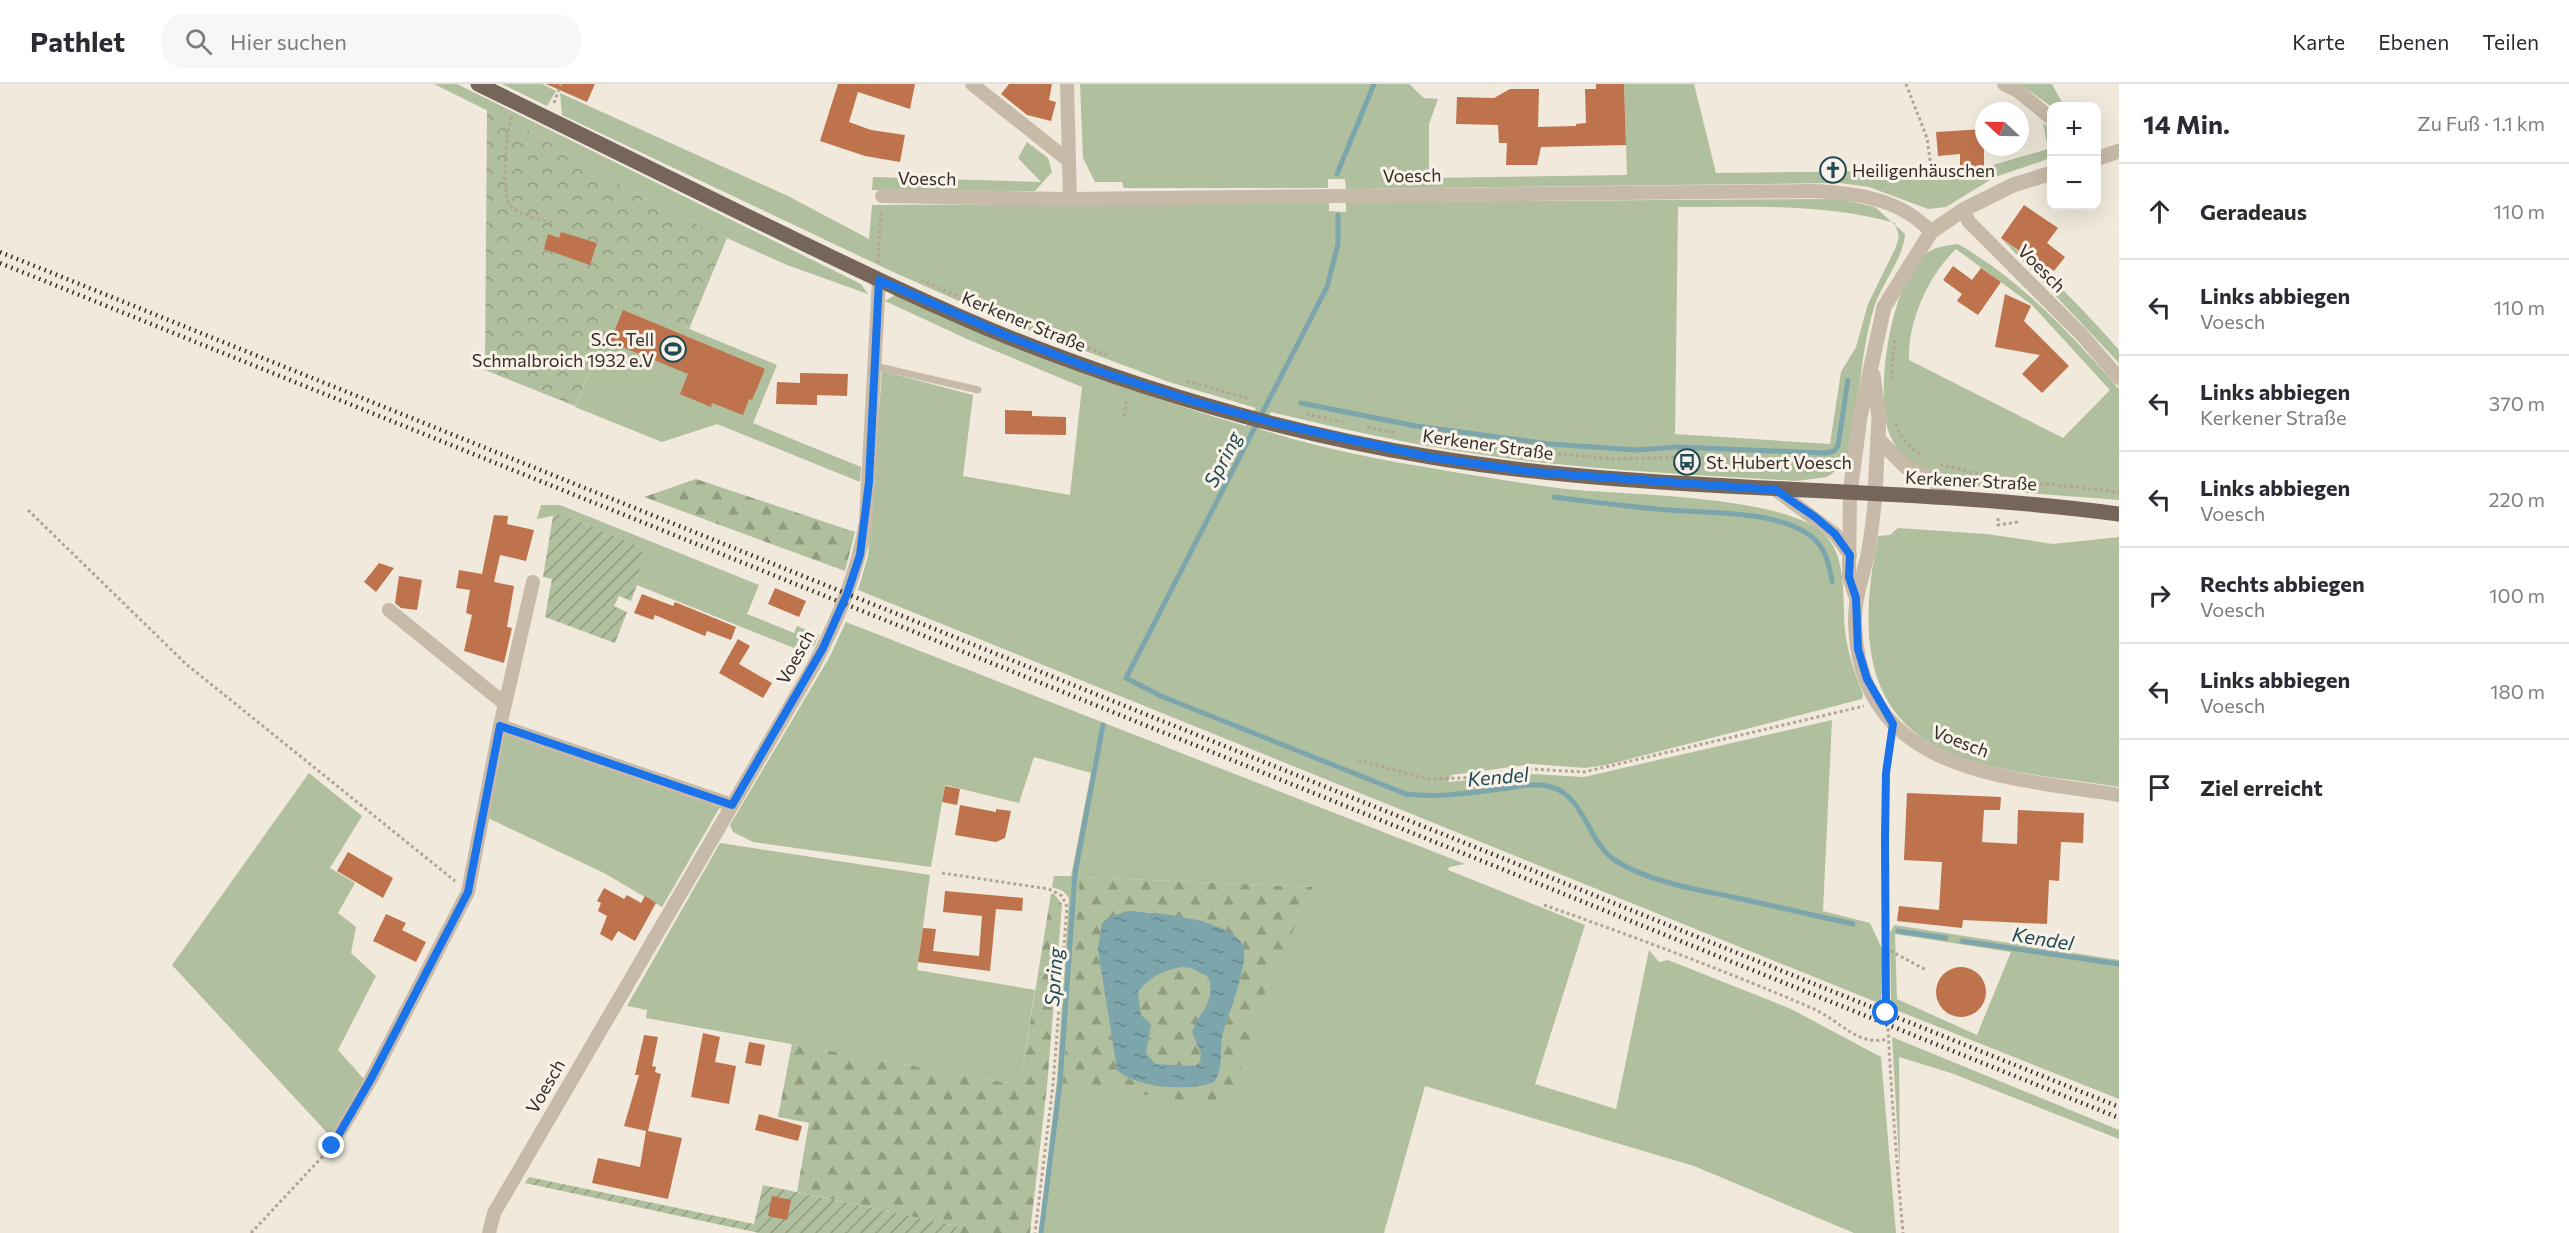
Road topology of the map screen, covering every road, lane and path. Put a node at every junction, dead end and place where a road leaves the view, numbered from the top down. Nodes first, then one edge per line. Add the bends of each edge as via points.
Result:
1 (478, 84) edge
2 (561, 84) edge
3 (972, 84) edge
4 (1067, 84) edge
5 (1906, 84) edge
6 (2004, 84) edge
7 (544, 99) dead end
8 (515, 102) junction
9 (554, 104) junction
10 (564, 108) dead end
11 (2047, 115) edge
12 (2119, 152) edge
13 (2101, 158) edge
14 (1069, 161) junction
15 (1932, 174) dead end
16 (2047, 175) edge
17 (882, 196) joint
18 (1070, 200) junction
19 (1963, 210) junction
20 (553, 223) dead end
21 (1931, 232) junction
22 (867, 256) dead end
23 (878, 261) junction
24 (889, 266) dead end
25 (879, 280) junction
26 (921, 280) dead end
27 (996, 313) dead end
28 (1017, 322) dead end
29 (1896, 333) dead end
30 (1113, 357) dead end
31 (1872, 363) junction
32 (874, 366) junction
33 (1177, 378) dead end
34 (2119, 378) edge
35 (1129, 382) junction
36 (1891, 384) dead end
37 (978, 390) dead end
38 (1253, 400) dead end
39 (1302, 413) dead end
40 (1124, 416) dead end
41 (1895, 422) dead end
42 (1345, 423) dead end
43 (1366, 427) dead end
44 (1398, 433) dead end
45 (1418, 437) dead end
46 (1878, 439) junction
47 (1460, 443) dead end
48 (1480, 447) dead end
49 (1688, 457) junction
50 (1927, 459) dead end
51 (1687, 462) dead end
52 (1830, 464) dead end
53 (1934, 464) dead end
54 (1776, 490) junction
55 (2119, 492) edge
56 (1851, 493) junction
57 (1875, 494) junction
58 (1948, 498) junction
59 (28, 510) dead end
60 (2119, 514) edge
61 (1850, 555) junction
62 (534, 582) dead end
63 (1856, 598) junction
64 (389, 610) dead end
65 (1878, 702) junction
66 (505, 704) junction
67 (1893, 724) junction
68 (500, 726) junction
69 (1358, 760) dead end
70 (2119, 795) edge
71 (732, 805) junction
72 (942, 873) dead end
73 (468, 892) junction
74 (1544, 905) dead end
75 (1885, 948) junction
76 (1926, 970) dead end
77 (1887, 1039) junction
78 (332, 1146) joint
79 (251, 1233) edge
80 (489, 1233) edge
81 (1035, 1233) edge
82 (1903, 1233) edge

1 - 8 main road
2 - 9 path
3 - 14 street
4 - 14 street
5 - 15 path via 1927,138
6 - 11 street
7 - 9 path
8 - 20 path via 507,146 509,205
8 - 25 main road
9 - 10 path
12 - 13 street
14 - 18 street
16 - 19 street via 2013,185
17 - 18 street, Voesch
17 - 23 path
18 - 21 street, Voesch via 1814,190 1886,202 1916,217
19 - 21 street
19 - 34 street, Voesch via 1970,222
21 - 31 street via 1884,308
22 - 23 path
23 - 24 path
23 - 25 path
25 - 32 street, Voesch
25 - 35 main road, Kerkener Straße via 1007,336
26 - 27 path
28 - 30 path
29 - 36 path
31 - 46 street
31 - 56 street via 1853,461
32 - 37 lane
32 - 71 street, Voesch via 866,521 855,570 814,665
33 - 38 path
35 - 40 path
35 - 54 main road, Kerkener Straße via 1246,416 1429,457 1533,472
39 - 42 path
41 - 50 path via 1897,431 1911,448
43 - 44 path
45 - 47 path
46 - 57 street
46 - 58 street via 1906,467 1931,478
48 - 49 path via 1615,459
49 - 51 path
49 - 52 path
53 - 55 path via 2003,479
54 - 56 main road, Kerkener Straße
54 - 61 street via 1828,528
56 - 57 main road, Kerkener Straße
56 - 61 street, Voesch
57 - 58 main road, Kerkener Straße
57 - 63 street, Voesch via 1873,525
58 - 60 main road, Kerkener Straße
59 - 73 path via 186,664
61 - 63 street, Voesch via 1849,577
62 - 66 street
63 - 65 street, Voesch via 1858,649
64 - 66 street
65 - 67 street, Voesch
65 - 69 path via 1584,772 1532,769 1427,779
66 - 68 street
67 - 70 street, Voesch via 1924,749 1974,769
67 - 75 path via 1886,773
68 - 71 street
68 - 73 street
71 - 80 street, Voesch via 494,1213
72 - 81 path via 1048,889 1062,896 1067,907 1053,1085
73 - 78 street
74 - 77 path via 1815,1010 1868,1041
75 - 76 path
75 - 77 path
77 - 82 path
78 - 79 path

